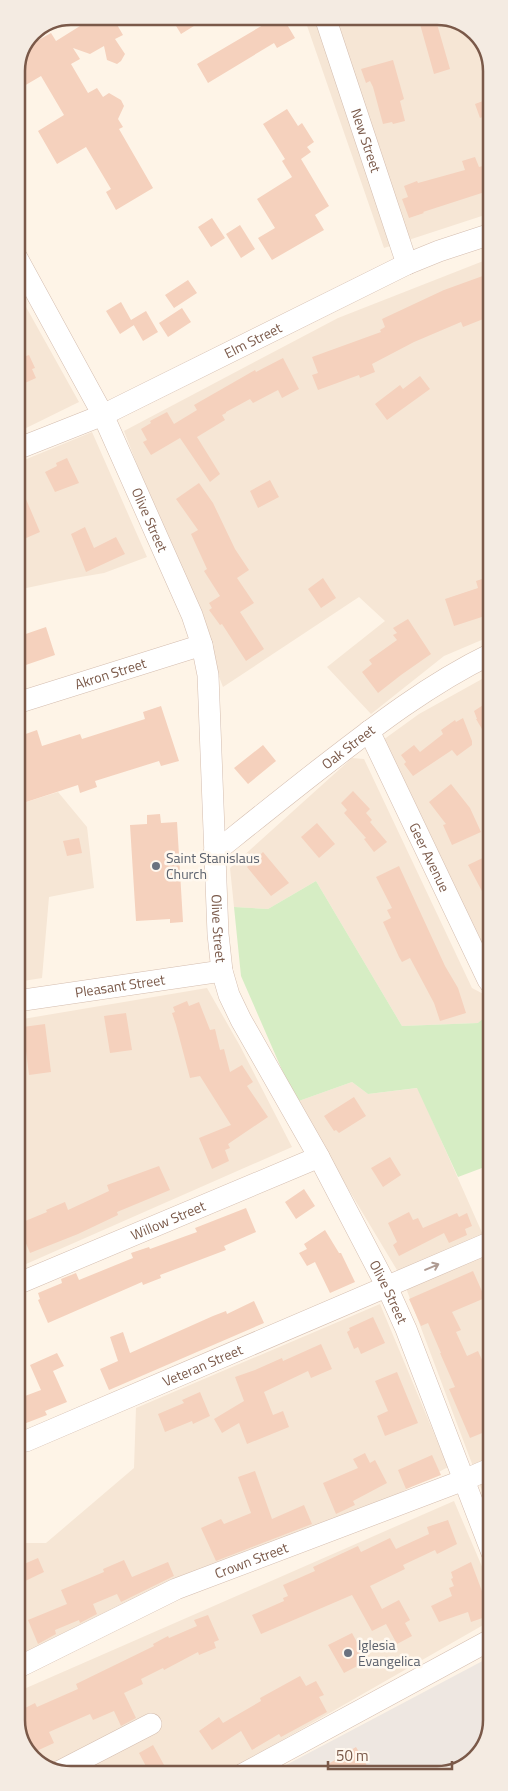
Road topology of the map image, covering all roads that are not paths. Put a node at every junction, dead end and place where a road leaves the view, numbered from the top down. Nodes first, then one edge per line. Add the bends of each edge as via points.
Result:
1 (328, 25) edge
2 (483, 237) edge
3 (407, 264) junction
4 (25, 272) edge
5 (103, 415) junction
6 (25, 445) edge
7 (202, 645) junction
8 (483, 658) edge
9 (25, 700) edge
10 (369, 731) junction
11 (214, 853) junction
12 (483, 970) edge
13 (222, 971) junction
14 (25, 1000) edge
15 (318, 1157) junction
16 (483, 1245) edge
17 (25, 1281) edge
18 (387, 1287) junction
19 (25, 1441) edge
20 (483, 1472) edge
21 (464, 1480) junction
22 (483, 1530) edge
23 (483, 1644) edge
24 (25, 1664) edge
25 (151, 1724) dead end
26 (70, 1766) edge
27 (265, 1766) edge

1 - 3 street, New Street
2 - 3 street, Elm Street
3 - 5 street, Elm Street
4 - 5 street, Olive Street
5 - 6 street, Elm Street
5 - 7 street, Olive Street via 192,615
7 - 9 street, Akron Street
7 - 11 street, Olive Street via 208,674
8 - 10 street, Oak Street via 411,700
10 - 11 street, Oak Street
10 - 12 street, Geer Avenue
11 - 13 street, Olive Street
13 - 14 street, Pleasant Street
13 - 15 street, Olive Street via 241,1020
15 - 17 street, Willow Street
15 - 18 street, Olive Street
18 -> 16 street, Veteran Street
18 - 19 street, Veteran Street
18 - 21 street, Olive Street
20 - 21 street, Crown Street
21 - 22 street, Olive Street
21 - 24 street, Crown Street via 176,1590
23 - 27 street
25 - 26 street

